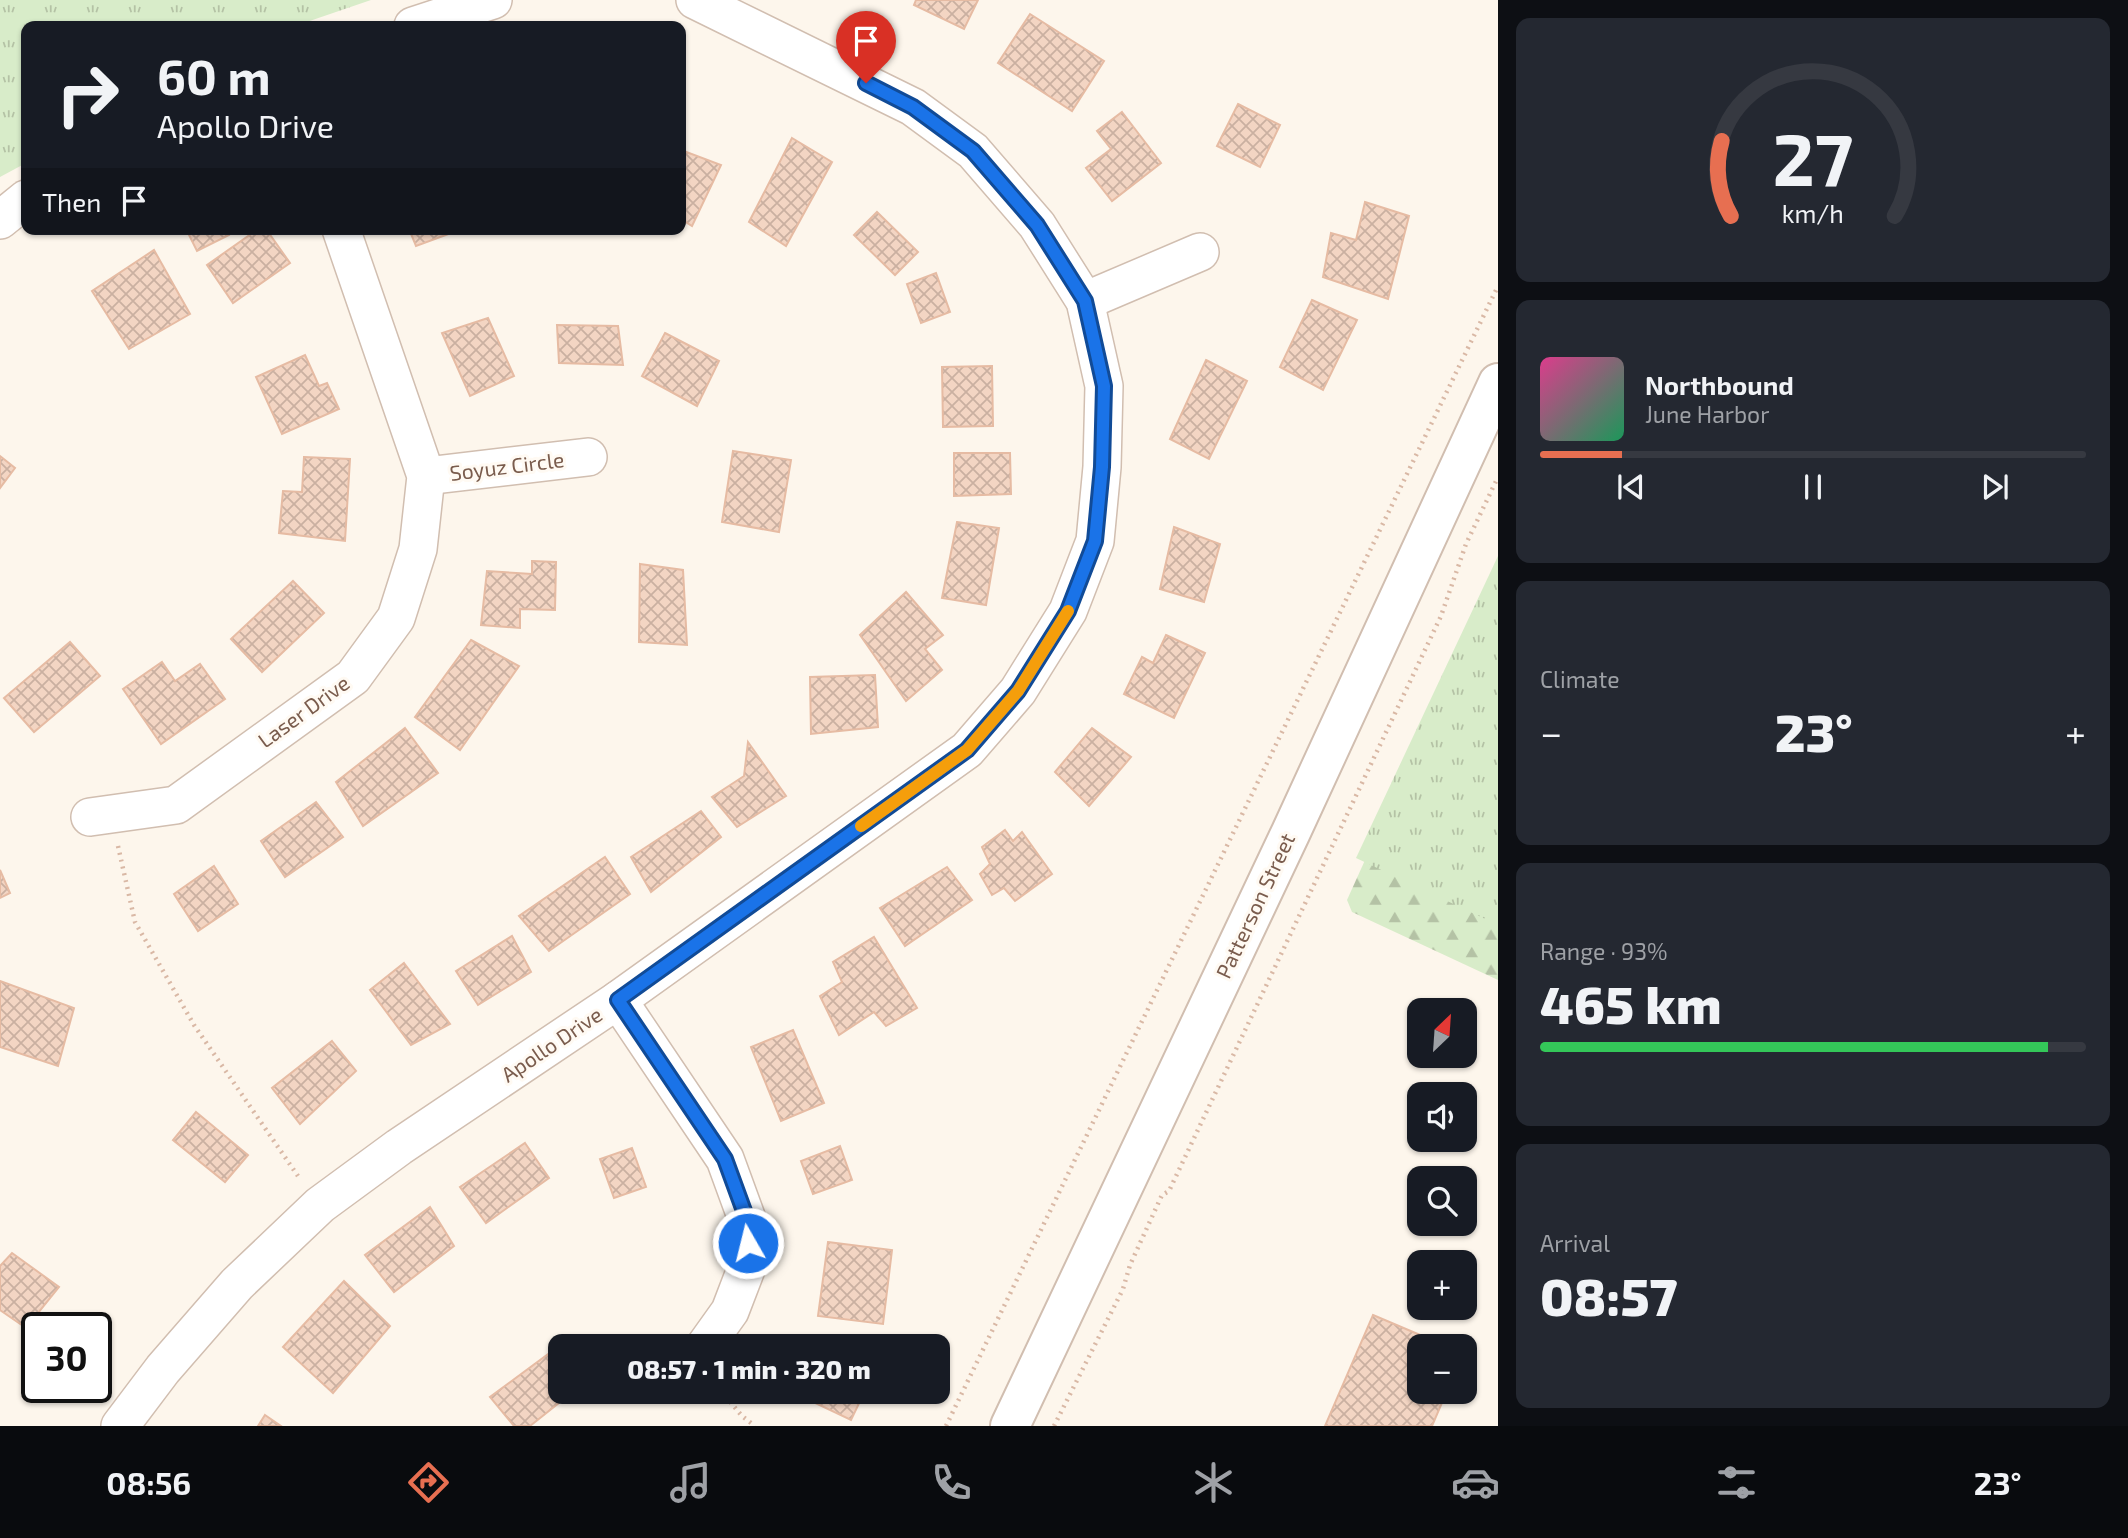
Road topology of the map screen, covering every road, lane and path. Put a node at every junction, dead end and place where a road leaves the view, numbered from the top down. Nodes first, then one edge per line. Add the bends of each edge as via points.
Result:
1 (492, 0) edge
2 (695, 0) edge
3 (429, 21) edge
4 (21, 203) edge
5 (0, 220) edge
6 (343, 235) edge
7 (1200, 252) dead end
8 (1498, 286) edge
9 (1085, 301) junction
10 (1498, 383) edge
11 (588, 457) dead end
12 (426, 476) junction
13 (1498, 477) edge
14 (101, 816) joint
15 (618, 1000) junction
16 (320, 1205) junction
17 (714, 1334) edge
18 (732, 1404) edge
19 (120, 1426) edge
20 (755, 1426) edge
21 (946, 1426) edge
22 (1010, 1426) edge
23 (1054, 1426) edge

1 - 3 street
2 - 9 street, Apollo Drive via 913,107 973,151 1037,225
4 - 5 street
6 - 12 street, Laser Drive
7 - 9 street
8 - 21 path
9 - 15 street, Apollo Drive via 1104,386 1095,541 1068,611 1018,691 967,750
10 - 22 street, Patterson Street
11 - 12 street, Soyuz Circle
12 - 14 street, Laser Drive via 418,549 396,618 353,677 176,806
13 - 23 path via 1466,544 1435,628 1169,1191 1162,1195 1124,1289
14 - 16 path via 135,922 194,1025
15 - 16 street, Apollo Drive
15 - 17 street via 725,1159 748,1222 748,1264 730,1311
16 - 19 street, Apollo Drive via 237,1284 163,1368
18 - 20 path

